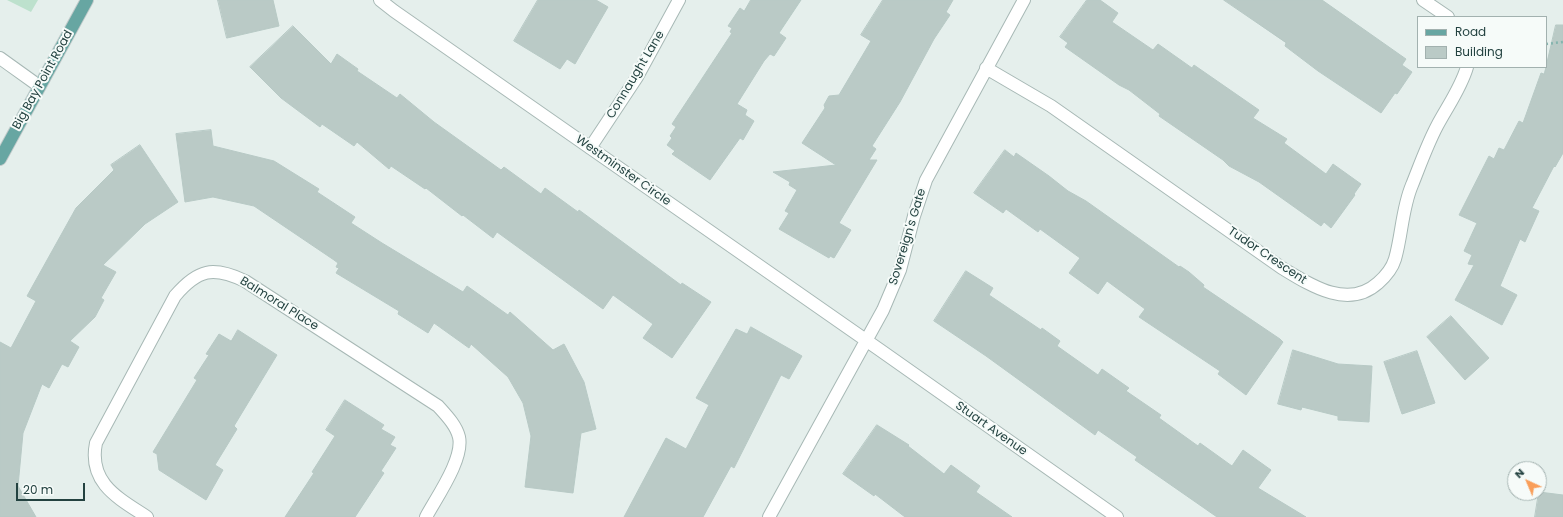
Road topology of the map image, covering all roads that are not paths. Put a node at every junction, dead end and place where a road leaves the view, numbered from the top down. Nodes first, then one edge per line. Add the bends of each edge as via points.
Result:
1 (87, 0) edge
2 (380, 0) edge
3 (679, 0) edge
4 (1024, 0) edge
5 (1423, 0) edge
6 (1447, 16) edge
7 (0, 58) edge
8 (986, 68) junction
9 (1468, 68) edge
10 (39, 86) junction
11 (590, 148) junction
12 (0, 159) edge
13 (866, 341) junction
14 (147, 517) edge
15 (426, 517) edge
16 (769, 517) edge
17 (1116, 517) edge

1 - 10 main road, Big Bay Point Road
2 - 11 street, Westminster Circle
3 - 11 street, Connaught Lane via 637,77
4 - 8 street, Sovereign's Gate
5 - 6 street
7 - 10 street
8 - 9 street, Tudor Crescent via 1051,106 1282,268 1309,284 1337,295 1356,295 1373,287 1387,275 1395,260 1411,187 1436,129
8 - 13 street, Sovereign's Gate via 926,180 898,275
10 - 12 main road, Big Bay Point Road
11 - 13 street, Westminster Circle
13 - 16 street, Sovereign's Gate
13 - 17 street, Stuart Avenue
14 - 15 street, Balmoral Place via 113,495 104,483 95,465 96,443 175,296 197,275 213,271 230,274 245,281 438,406 449,418 459,438 458,454

